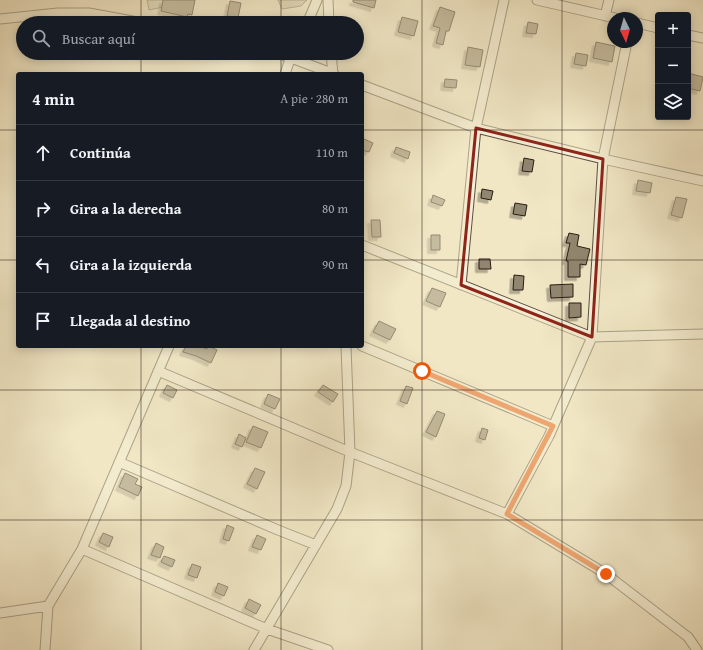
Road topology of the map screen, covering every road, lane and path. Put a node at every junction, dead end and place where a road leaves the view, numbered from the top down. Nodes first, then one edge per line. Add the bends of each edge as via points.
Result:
1 (317, 0) edge
2 (328, 0) edge
3 (504, 0) edge
4 (537, 0) edge
5 (609, 0) edge
6 (29, 16) edge
7 (105, 16) edge
8 (310, 16) edge
9 (329, 16) edge
10 (605, 16) joint
11 (16, 17) edge
12 (0, 19) edge
13 (643, 24) edge
14 (655, 27) edge
15 (691, 36) edge
16 (703, 38) edge
17 (626, 48) edge
18 (289, 60) edge
19 (302, 60) edge
20 (332, 60) edge
21 (286, 72) edge
22 (329, 72) edge
23 (333, 72) edge
24 (364, 86) edge
25 (476, 128) junction
26 (603, 160) junction
27 (703, 181) edge
28 (364, 246) edge
29 (461, 284) junction
30 (703, 334) edge
31 (592, 337) junction
32 (364, 347) edge
33 (168, 348) edge
34 (346, 348) edge
35 (158, 371) junction
36 (553, 426) junction
37 (350, 452) junction
38 (119, 462) junction
39 (507, 514) junction
40 (316, 545) junction
41 (82, 549) junction
42 (48, 606) junction
43 (0, 613) edge
44 (267, 629) junction
45 (45, 650) edge
46 (254, 650) edge
47 (328, 650) edge
48 (697, 650) edge

1 - 8 street
2 - 9 street
3 - 25 street
4 - 10 street
5 - 10 street
6 - 7 street via 89,13
11 - 12 street
13 - 14 street
15 - 16 street
17 - 26 street
18 - 21 street
19 - 22 street
20 - 23 street
24 - 25 street
25 - 26 street
25 - 29 street
26 - 27 street
26 - 31 street
28 - 29 street
29 - 31 street
30 - 31 street
31 - 36 street
32 - 36 street
33 - 35 street
34 - 37 street
35 - 37 street
35 - 38 street
36 - 39 street
37 - 39 street
37 - 40 street via 346,486 337,509
38 - 40 street
38 - 41 street
39 - 48 street via 606,574 688,637
40 - 44 street
41 - 42 street
41 - 44 street
42 - 43 street
42 - 45 street
44 - 46 street
44 - 47 street

